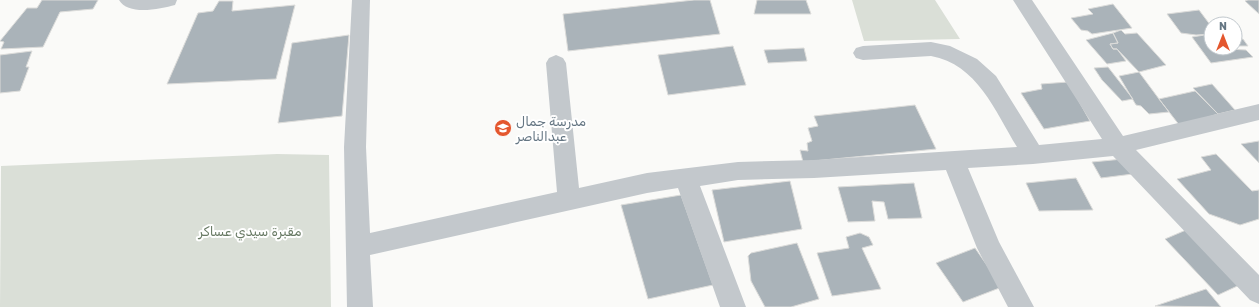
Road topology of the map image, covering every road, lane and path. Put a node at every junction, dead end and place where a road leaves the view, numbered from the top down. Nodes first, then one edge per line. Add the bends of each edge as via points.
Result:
1 (128, 0) edge
2 (168, 0) edge
3 (361, 0) edge
4 (1022, 0) edge
5 (863, 53) dead end
6 (556, 63) dead end
7 (1259, 112) edge
8 (1118, 146) junction
9 (1033, 156) junction
10 (953, 160) junction
11 (686, 178) junction
12 (569, 199) junction
13 (357, 247) junction
14 (1256, 284) edge
15 (360, 307) edge
16 (733, 307) edge
17 (1021, 307) edge

1 - 2 street via 135,3
3 - 13 street via 355,147
4 - 8 street
5 - 9 street via 931,49 943,51 970,64 989,82
6 - 12 street
7 - 8 street
8 - 9 street
8 - 14 street
9 - 10 street
10 - 11 street via 738,171
10 - 17 street via 989,248
11 - 12 street
11 - 16 street
12 - 13 street
13 - 15 street

